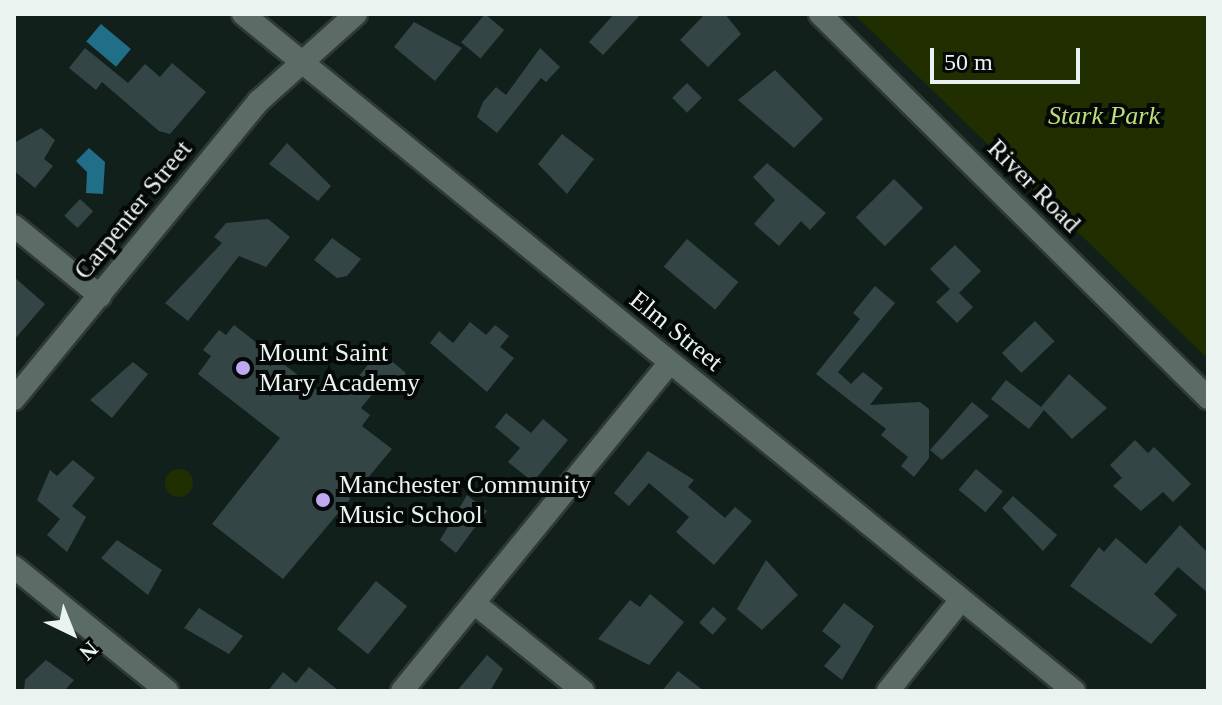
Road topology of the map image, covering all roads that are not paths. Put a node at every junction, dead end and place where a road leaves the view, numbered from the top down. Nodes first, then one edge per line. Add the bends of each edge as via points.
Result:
1 (243, 14) edge
2 (356, 14) edge
3 (820, 14) edge
4 (303, 63) junction
5 (14, 226) edge
6 (100, 296) junction
7 (670, 362) junction
8 (1208, 398) edge
9 (14, 399) edge
10 (14, 567) edge
11 (961, 600) junction
12 (474, 603) junction
13 (167, 691) edge
14 (402, 691) edge
15 (583, 691) edge
16 (888, 691) edge
17 (1074, 691) edge

1 - 4 street, Elm Street
2 - 4 street, Carpenter Street
3 - 8 street, River Road
4 - 6 street, Carpenter Street via 239,124
4 - 7 street, Elm Street
5 - 6 street
6 - 9 street, Carpenter Street
7 - 11 street, Elm Street
7 - 12 street
10 - 13 street
11 - 16 street
11 - 17 street, Elm Street
12 - 14 street
12 - 15 street

